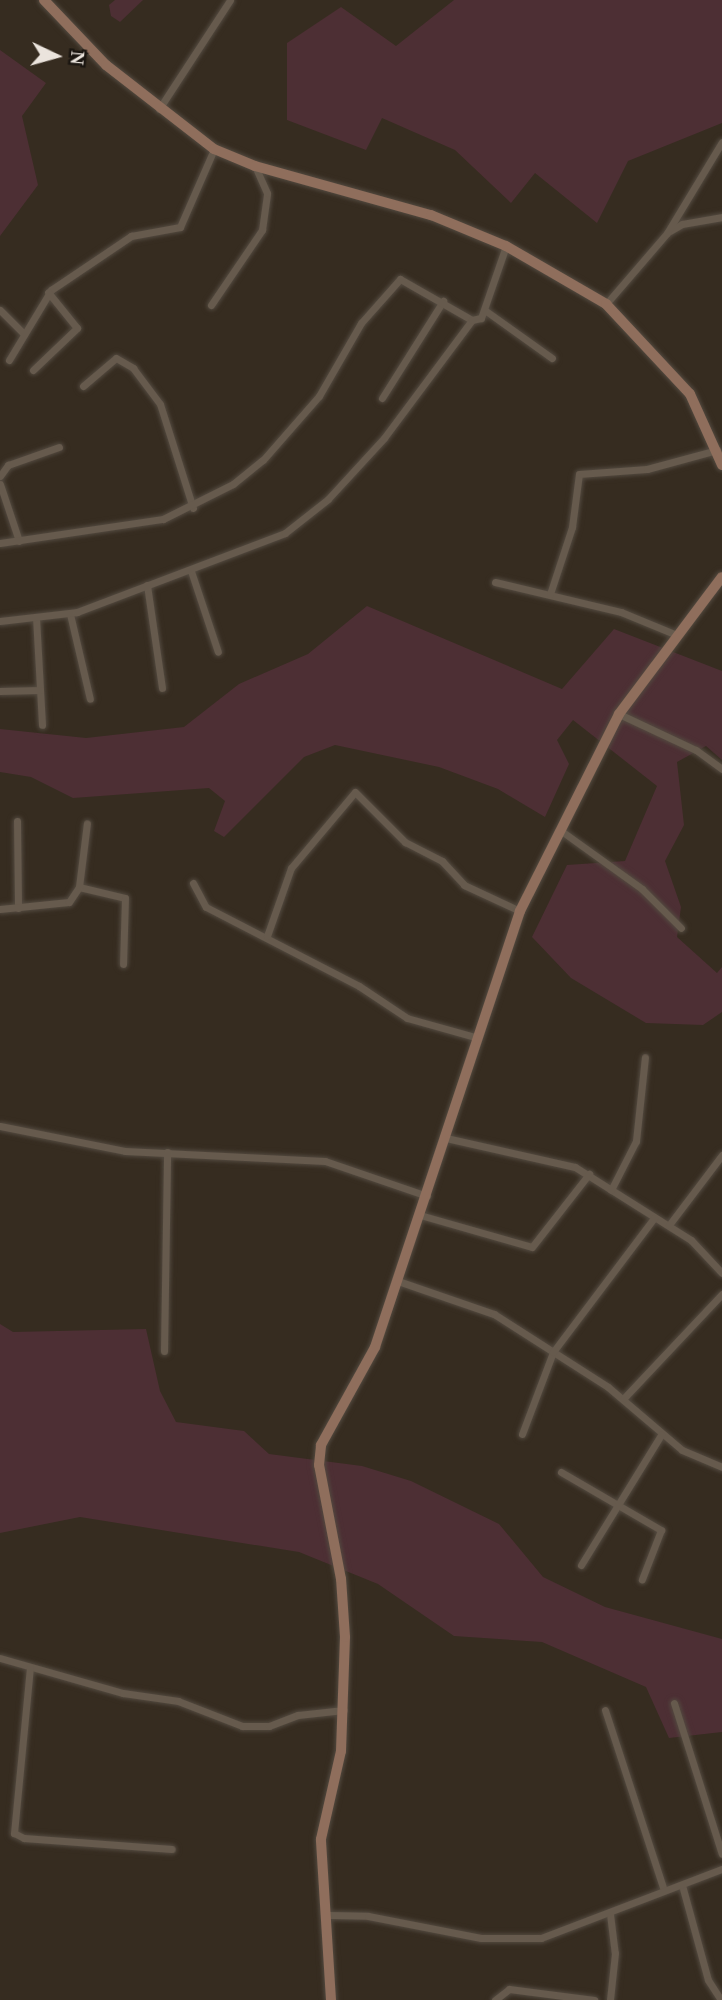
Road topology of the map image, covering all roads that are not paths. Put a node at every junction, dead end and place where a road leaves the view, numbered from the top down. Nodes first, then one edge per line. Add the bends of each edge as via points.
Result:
1 (44, 0) edge
2 (230, 0) edge
3 (159, 110) junction
4 (722, 142) edge
5 (214, 149) junction
6 (255, 166) junction
7 (722, 218) edge
8 (667, 233) junction
9 (506, 246) junction
10 (48, 292) junction
11 (443, 301) junction
12 (606, 304) junction
13 (211, 305) dead end
14 (0, 310) edge
15 (486, 311) junction
16 (472, 320) junction
17 (24, 334) junction
18 (552, 358) dead end
19 (9, 360) dead end
20 (33, 370) dead end
21 (83, 386) dead end
22 (382, 398) dead end
23 (59, 447) dead end
24 (717, 450) junction
25 (722, 465) edge
26 (0, 476) edge
27 (0, 484) edge
28 (193, 508) junction
29 (19, 541) junction
30 (0, 543) edge
31 (191, 571) junction
32 (722, 577) edge
33 (495, 582) dead end
34 (147, 585) junction
35 (550, 594) junction
36 (70, 614) junction
37 (36, 617) junction
38 (0, 621) edge
39 (677, 635) junction
40 (218, 652) dead end
41 (162, 688) dead end
42 (40, 690) junction
43 (0, 691) edge
44 (90, 699) dead end
45 (619, 714) junction
46 (43, 724) dead end
47 (722, 769) edge
48 (17, 821) dead end
49 (87, 823) dead end
50 (561, 830) junction
51 (193, 883) dead end
52 (79, 887) junction
53 (18, 908) junction
54 (0, 909) edge
55 (520, 911) junction
56 (681, 928) dead end
57 (267, 936) junction
58 (123, 964) dead end
59 (475, 1037) junction
60 (645, 1058) dead end
61 (0, 1126) edge
62 (446, 1138) junction
63 (167, 1152) junction
64 (722, 1155) edge
65 (589, 1174) junction
66 (611, 1190) junction
67 (427, 1196) junction
68 (421, 1215) junction
69 (654, 1218) junction
70 (669, 1225) junction
71 (722, 1273) edge
72 (398, 1282) junction
73 (722, 1294) edge
74 (164, 1352) dead end
75 (553, 1352) junction
76 (624, 1398) junction
77 (522, 1434) dead end
78 (661, 1434) junction
79 (722, 1467) edge
80 (561, 1472) dead end
81 (618, 1507) junction
82 (582, 1565) dead end
83 (642, 1579) dead end
84 (0, 1658) edge
85 (30, 1667) junction
86 (674, 1703) dead end
87 (344, 1710) junction
88 (605, 1710) dead end
89 (172, 1849) dead end
90 (722, 1854) edge
91 (722, 1869) edge
92 (682, 1885) junction
93 (664, 1890) junction
94 (610, 1914) junction
95 (329, 1915) junction
96 (331, 2000) edge
97 (495, 2000) edge
98 (594, 2000) edge
99 (610, 2000) edge
100 (721, 2000) edge

1 - 3 street
2 - 3 street
3 - 5 street
4 - 8 street
5 - 6 street
5 - 10 street via 180,227 131,236
6 - 9 street via 389,200
6 - 13 street via 267,193 262,230
7 - 8 street via 682,224
8 - 12 street
9 - 12 street
9 - 15 street
10 - 17 street
10 - 20 street via 77,328
11 - 16 street
11 - 22 street
11 - 28 street via 408,279 395,283 361,323 319,396 263,460
12 - 24 street via 690,394
14 - 17 street
15 - 16 street
15 - 18 street
16 - 31 street via 384,438 328,499 285,533
17 - 19 street
21 - 28 street via 116,358 133,368 160,404
23 - 26 street via 8,465
24 - 25 street
24 - 35 street via 647,469 579,474 572,527
27 - 29 street
28 - 29 street via 139,525
29 - 30 street
31 - 34 street
31 - 40 street
32 - 39 street
33 - 35 street
34 - 36 street
34 - 41 street
35 - 39 street via 621,612
36 - 37 street
36 - 44 street
37 - 38 street
37 - 42 street
39 - 45 street
42 - 43 street
42 - 46 street
45 - 47 street via 696,750
45 - 50 street
48 - 53 street
49 - 52 street
50 - 55 street
50 - 56 street via 642,889
51 - 57 street via 206,907
52 - 53 street via 60,906
52 - 58 street via 125,898
53 - 54 street
55 - 57 street via 464,886 442,861 405,842 355,792 291,868
55 - 59 street
57 - 59 street via 407,1018
59 - 62 street
60 - 66 street via 636,1141
61 - 63 street via 28,1128 60,1141
62 - 65 street via 561,1160
62 - 67 street
63 - 67 street via 325,1161
63 - 74 street
64 - 70 street
65 - 66 street
65 - 68 street via 532,1247
66 - 69 street
67 - 68 street
68 - 72 street
69 - 70 street
69 - 75 street
70 - 71 street
72 - 75 street via 494,1314
72 - 87 street via 375,1347 319,1454 342,1595
73 - 76 street via 695,1318 683,1341
75 - 76 street
75 - 77 street
76 - 78 street
78 - 79 street
78 - 81 street
80 - 81 street
81 - 82 street
81 - 83 street via 661,1530
84 - 85 street
85 - 87 street via 123,1693 178,1701 256,1728 306,1713
85 - 89 street via 14,1833 24,1838
86 - 90 street
87 - 95 street via 337,1774 321,1839
88 - 93 street
91 - 92 street
92 - 93 street
92 - 100 street via 708,1980
93 - 94 street
94 - 95 street via 567,1932 520,1940
94 - 99 street via 615,1953
95 - 96 street
97 - 98 street via 509,1989

